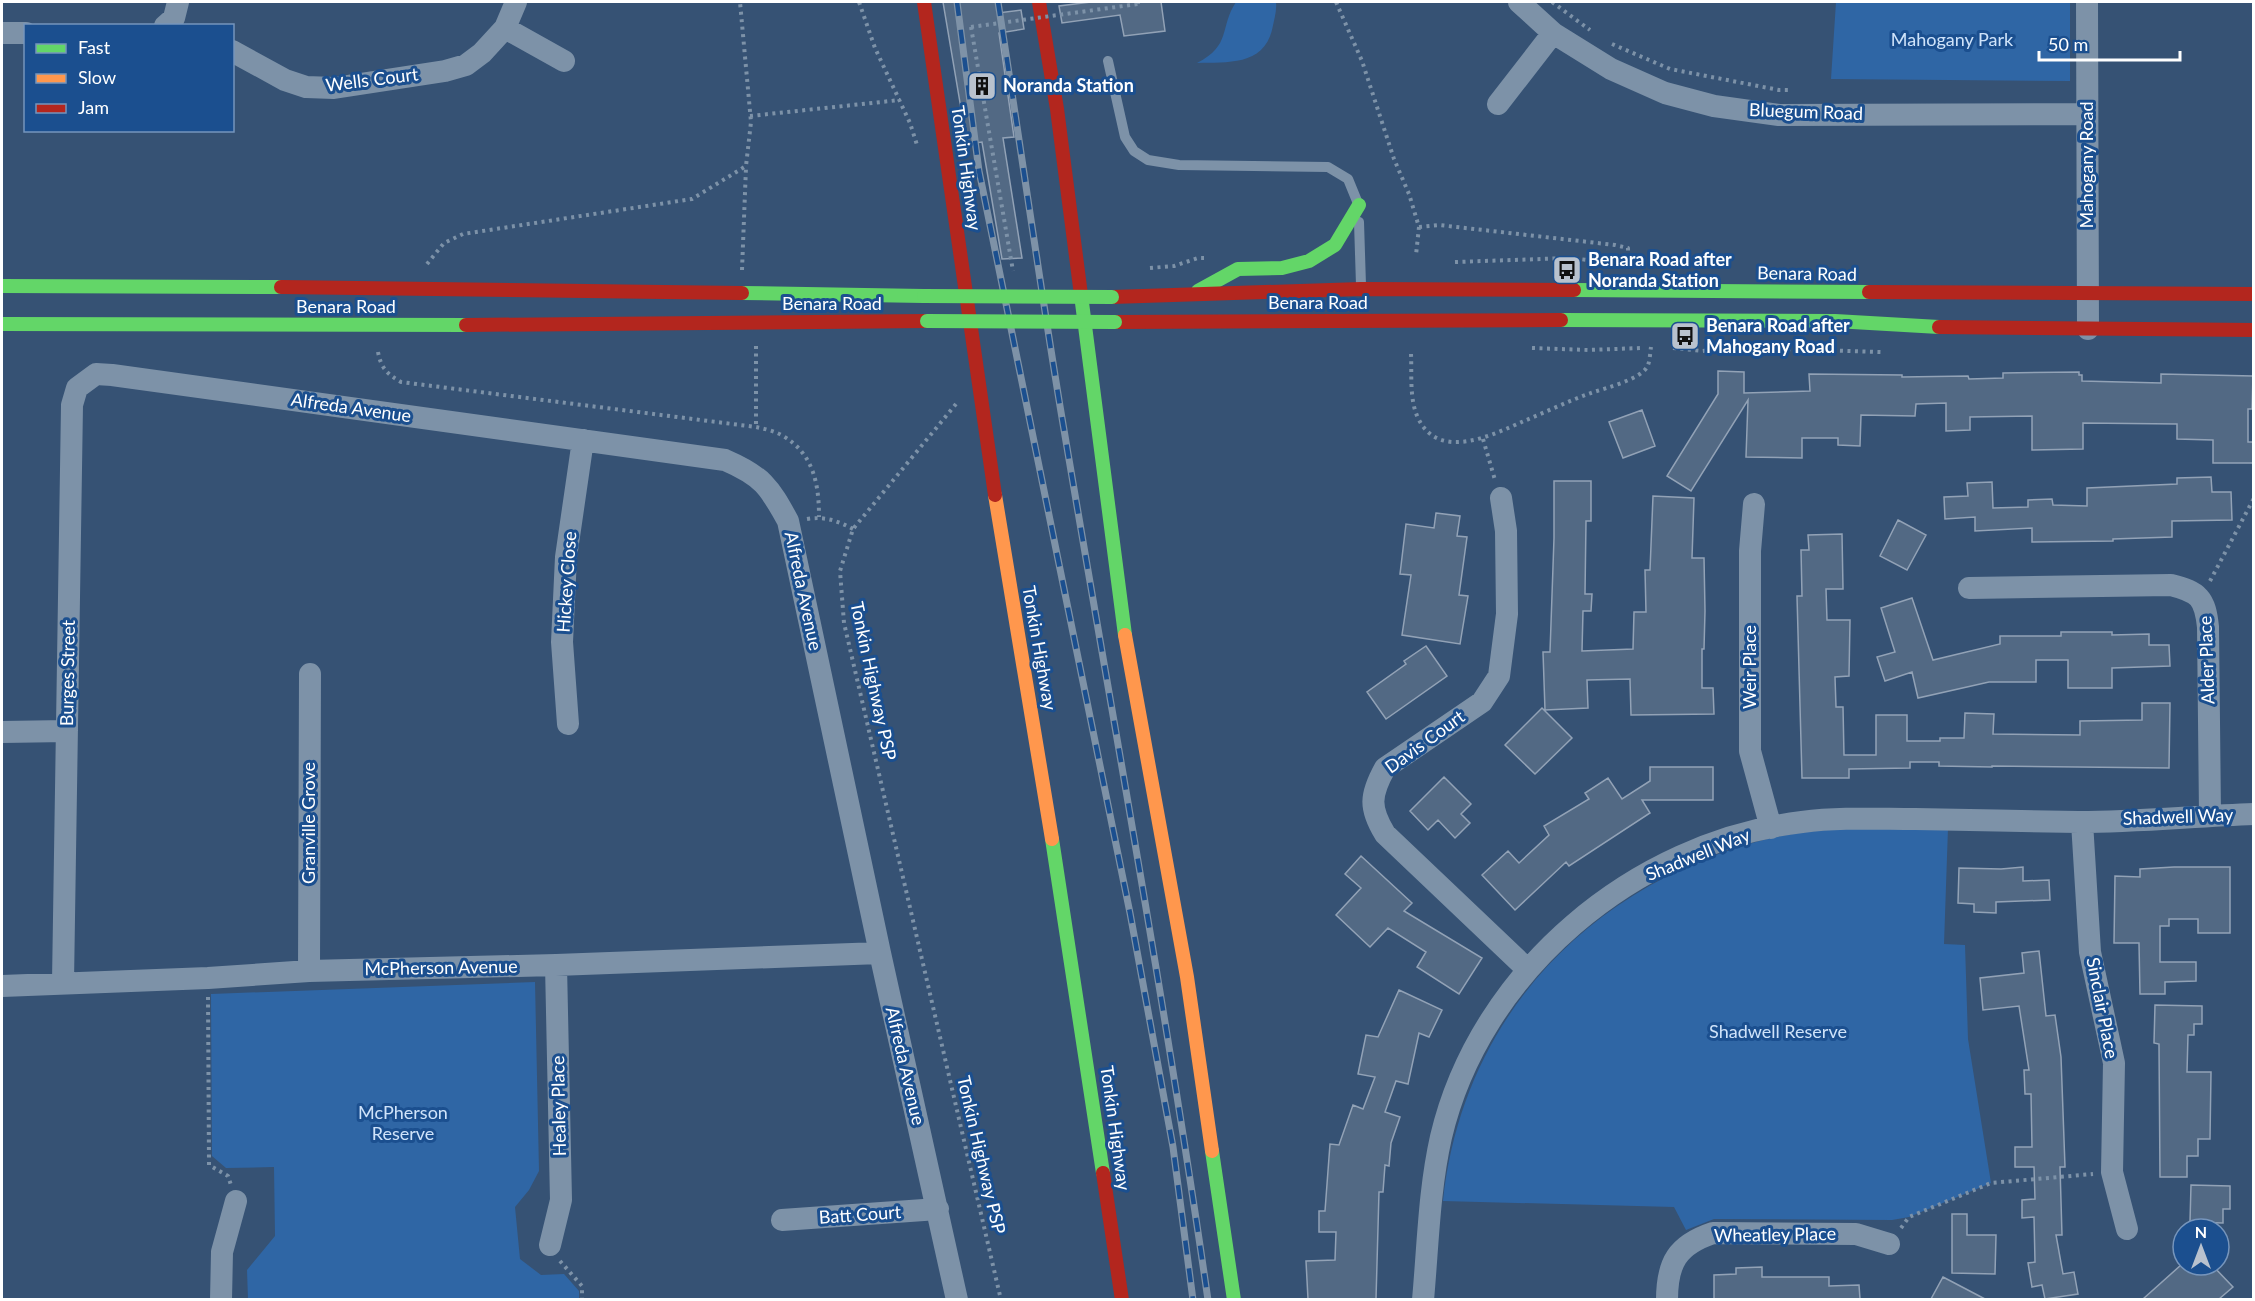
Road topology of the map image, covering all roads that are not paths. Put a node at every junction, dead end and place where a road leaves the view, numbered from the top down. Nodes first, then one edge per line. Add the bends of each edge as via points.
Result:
1 (516, 2) edge
2 (924, 2) edge
3 (1039, 2) edge
4 (1519, 2) edge
5 (2087, 2) edge
6 (505, 28) junction
7 (2, 33) edge
8 (24, 33) edge
9 (1553, 33) junction
10 (234, 52) edge
11 (564, 61) dead end
12 (1108, 61) dead end
13 (1498, 104) dead end
14 (2087, 114) junction
15 (1359, 205) junction
16 (2, 286) edge
17 (164, 286) junction
18 (1723, 291) junction
19 (1191, 294) junction
20 (2088, 294) junction
21 (2253, 294) edge
22 (1361, 305) junction
23 (1720, 305) dead end
24 (1571, 306) dead end
25 (1605, 306) dead end
26 (1770, 307) dead end
27 (1662, 320) junction
28 (1835, 321) junction
29 (2, 324) edge
30 (164, 325) junction
31 (2088, 329) junction
32 (2253, 330) edge
33 (96, 374) joint
34 (583, 440) junction
35 (1501, 498) road end
36 (1754, 504) dead end
37 (1969, 588) dead end
38 (310, 674) dead end
39 (568, 724) dead end
40 (67, 731) junction
41 (2, 732) edge
42 (2253, 814) edge
43 (2210, 815) junction
44 (2082, 822) junction
45 (1771, 828) junction
46 (880, 953) junction
47 (556, 965) junction
48 (1527, 969) junction
49 (309, 971) junction
50 (63, 982) junction
51 (2, 986) edge
52 (236, 1201) road end
53 (938, 1209) junction
54 (782, 1220) dead end
55 (2127, 1229) dead end
56 (1889, 1244) road end
57 (550, 1245) road end
58 (221, 1299) edge
59 (957, 1299) edge
60 (1122, 1299) edge
61 (1234, 1299) edge
62 (1423, 1299) edge
63 (1667, 1299) edge

1 - 6 street, Wells Court
2 - 60 main road, Tonkin Highway via 999,524 1037,738
3 - 61 main road via 1057,109 1121,615 1187,977
4 - 9 street, Bluegum Road
5 - 14 street, Mahogany Road
6 - 10 street, Wells Court via 466,65 334,88 306,87 285,80
6 - 11 street
7 - 8 street
9 - 13 street
9 - 14 street, Bluegum Road via 1611,69 1665,93 1714,106 1779,115
12 - 15 lane via 1125,137 1148,160 1179,165 1328,167 1348,179
14 - 20 street, Mahogany Road
15 - 19 main road via 1335,245 1309,261 1282,268 1238,269
15 - 22 lane
16 - 17 main road, Benara Road
17 - 19 main road, Benara Road, bridge via 924,296
17 - 30 main road via 173,294 174,306
18 - 20 main road, Benara Road
18 - 22 main road, Benara Road
18 - 23 main road via 1713,298
19 - 22 main road, Benara Road
20 - 21 main road, Benara Road
20 - 31 street, Mahogany Road
22 - 24 main road, Benara Road
22 - 27 main road, Benara Road
22 - 30 main road, Benara Road, bridge via 1115,322
25 - 27 main road, Benara Road
26 - 28 main road
27 - 28 main road, Benara Road
28 - 31 main road, Benara Road via 1964,329
29 - 30 main road, Benara Road
31 - 32 main road, Benara Road
33 - 34 street, Alfreda Avenue
33 - 40 street, Burges Street via 77,388 72,405
34 - 39 street, Hickey Close via 566,557 562,642
34 - 46 street, Alfreda Avenue via 725,460 747,470 772,490 789,521
35 - 48 street, Davis Court via 1506,531 1507,614 1499,676 1482,702 1385,768 1373,798 1374,816 1385,834
36 - 45 street, Weir Place via 1750,551 1750,751
37 - 43 street, Alder Place via 2171,585 2189,589 2202,598 2208,627
38 - 49 street, Granville Grove
40 - 41 street
40 - 50 street, Burges Street
42 - 43 street, Shadwell Way
43 - 44 street, Shadwell Way
44 - 45 street, Shadwell Way via 1843,818
44 - 55 street, Sinclair Place via 2090,952 2114,1064 2112,1172
45 - 48 street, Shadwell Way via 1705,848 1643,876 1596,907
46 - 47 street, McPherson Avenue
46 - 53 street, Alfreda Avenue
47 - 49 street, McPherson Avenue
47 - 57 street, Healey Place via 561,1200
48 - 62 street, Shadwell Way via 1485,1032 1461,1081 1442,1135 1431,1202
49 - 50 street, McPherson Avenue
50 - 51 street, McPherson Avenue
52 - 58 street via 222,1252
53 - 54 street, Batt Court
53 - 59 street, Alfreda Avenue
56 - 63 street, Wheatley Place via 1857,1234 1713,1233 1696,1239 1672,1262

